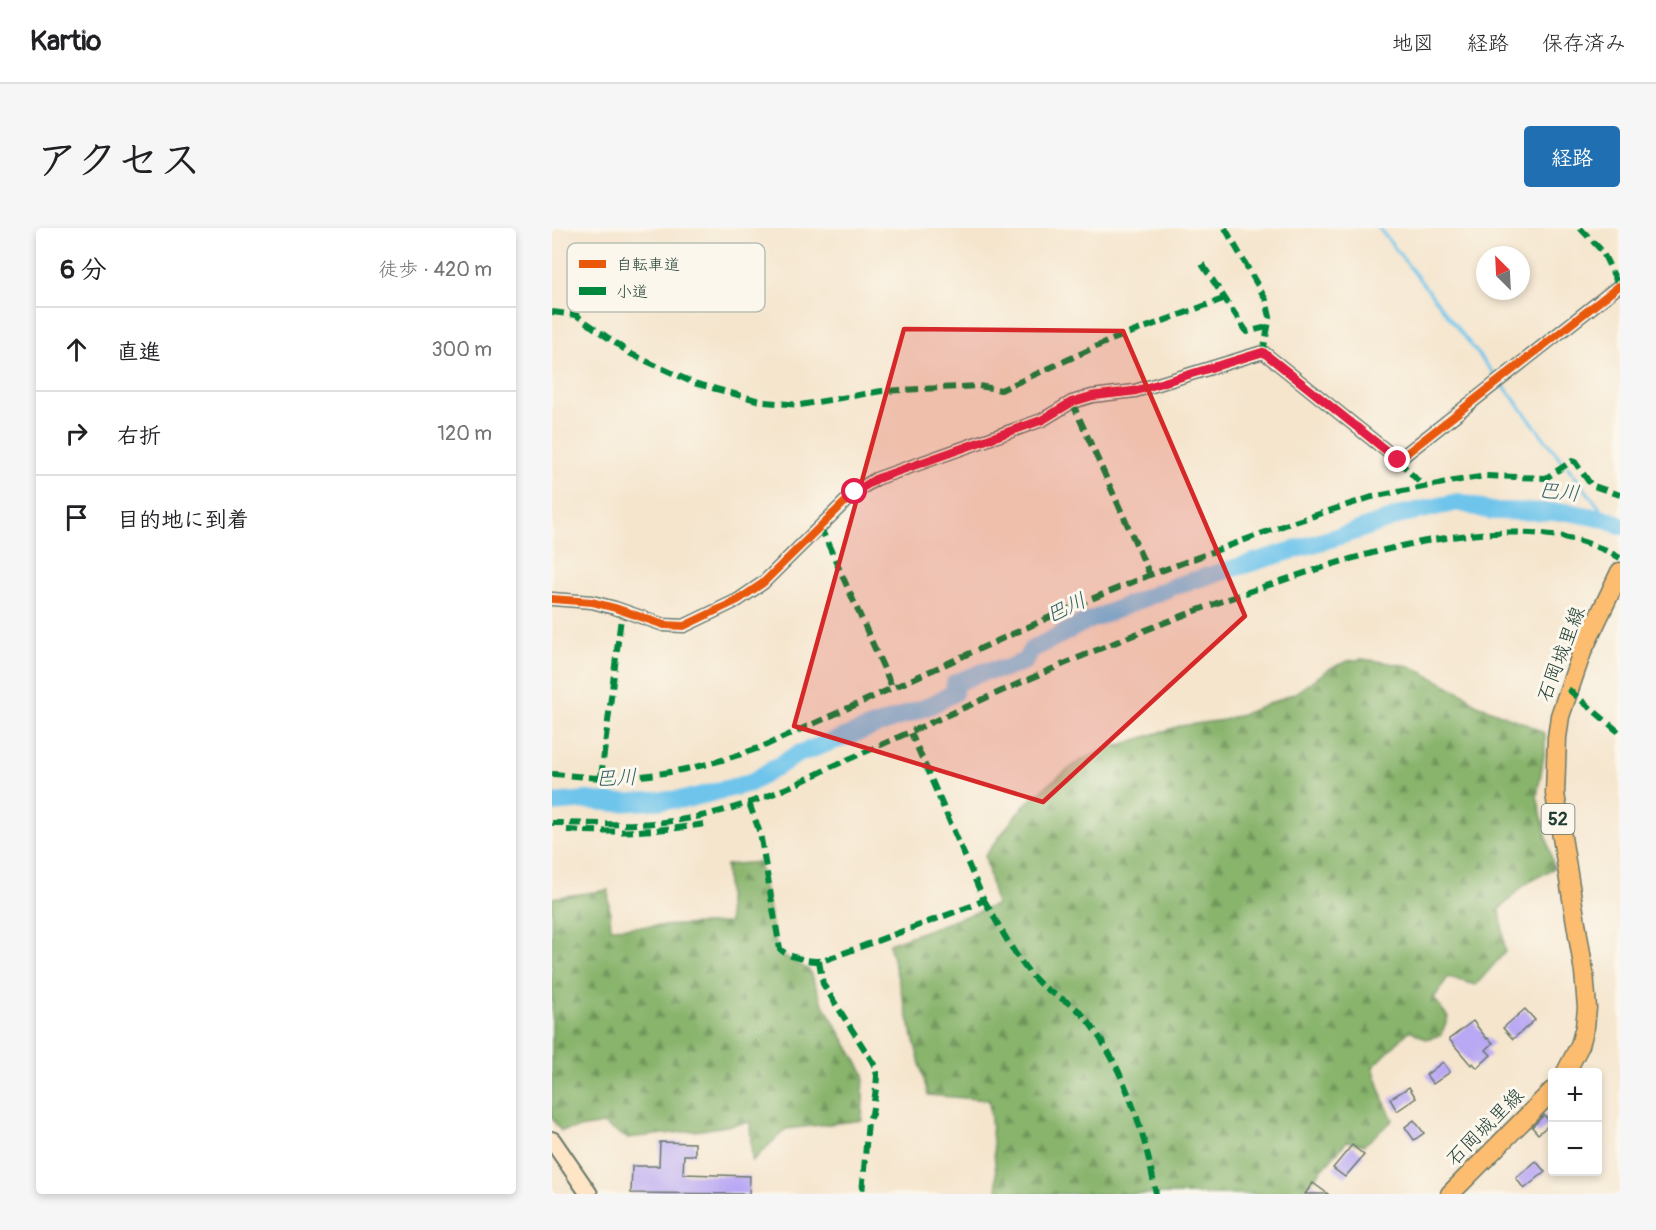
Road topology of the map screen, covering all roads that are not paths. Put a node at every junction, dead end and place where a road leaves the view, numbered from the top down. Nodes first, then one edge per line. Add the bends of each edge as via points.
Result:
1 (1619, 286) edge
2 (1620, 572) edge
3 (552, 599) edge
4 (1568, 1068) edge
5 (1548, 1094) edge
6 (552, 1140) edge
7 (589, 1194) edge
8 (1450, 1194) edge

1 - 3 street via 1398,460 1263,352 1135,391 1072,402 1042,420 876,479 855,492 763,583 684,626 664,625 592,602
2 - 4 main road, 石岡城里線 / 52 via 1582,652 1560,716 1557,738 1555,794 1587,1008 1580,1045
5 - 8 main road, 石岡城里線
6 - 7 main road

